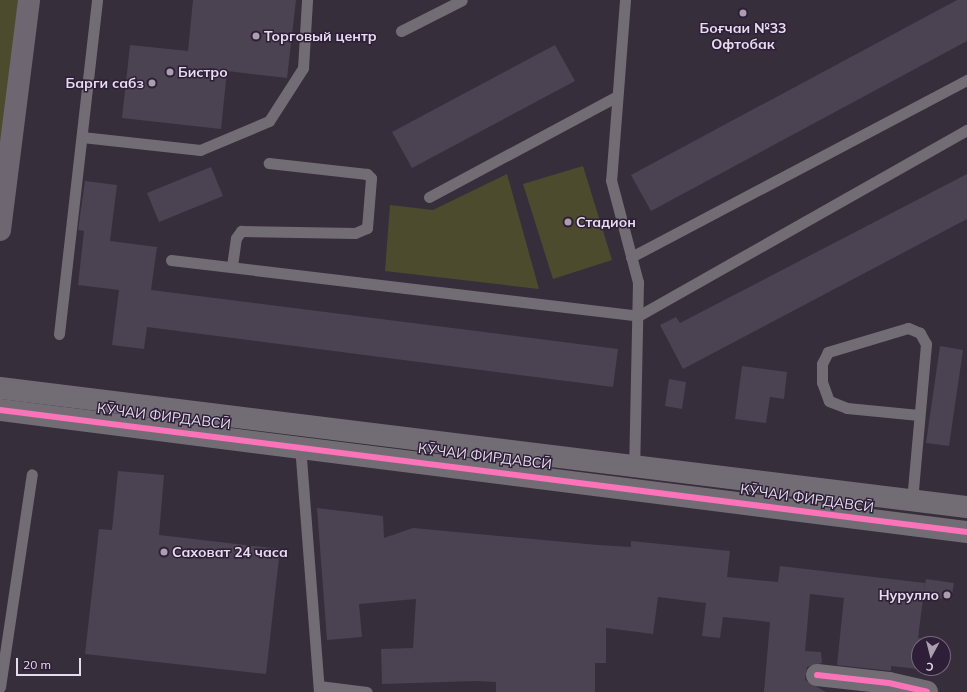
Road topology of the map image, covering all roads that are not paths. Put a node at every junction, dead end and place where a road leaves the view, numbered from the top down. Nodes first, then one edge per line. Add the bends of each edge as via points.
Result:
1 (29, 0) edge
2 (97, 0) edge
3 (307, 0) edge
4 (462, 0) edge
5 (625, 0) edge
6 (401, 31) dead end
7 (967, 80) edge
8 (617, 96) junction
9 (967, 130) edge
10 (82, 137) junction
11 (269, 162) dead end
12 (429, 197) dead end
13 (0, 230) edge
14 (631, 257) junction
15 (171, 260) dead end
16 (232, 266) junction
17 (638, 316) junction
18 (59, 334) dead end
19 (0, 388) edge
20 (0, 410) edge
21 (919, 415) junction
22 (300, 445) junction
23 (32, 474) dead end
24 (633, 477) junction
25 (912, 501) junction
26 (967, 508) edge
27 (967, 532) edge
28 (817, 675) dead end
29 (0, 687) edge
30 (319, 689) edge
31 (367, 692) edge
32 (927, 692) edge

1 - 13 highway
2 - 10 lane
3 - 10 lane via 303,68 269,121 200,150
4 - 6 lane
5 - 8 lane
7 - 14 lane
8 - 12 lane
8 - 14 lane via 611,180
9 - 17 lane
10 - 18 lane
11 - 16 lane via 367,174 371,178 367,228 355,233 241,231 236,238
14 - 17 lane via 638,282
15 - 16 lane
16 - 17 lane
17 - 24 lane
19 - 24 street, КӮЧАИ ФИРДАВСӢ
20 - 22 street, КӮЧАИ ФИРДАВСӢ
21 - 21 lane via 926,344 920,333 908,328 828,352 822,364 822,382 829,401 847,408
21 - 25 lane
22 - 24 street, КӮЧАИ ФИРДАВСӢ
22 - 30 lane
23 - 29 lane
24 - 25 street, КӮЧАИ ФИРДАВСӢ
24 - 27 street, КӮЧАИ ФИРДАВСӢ
25 - 26 street, КӮЧАИ ФИРДАВСӢ
28 - 32 street via 889,683
30 - 31 lane

